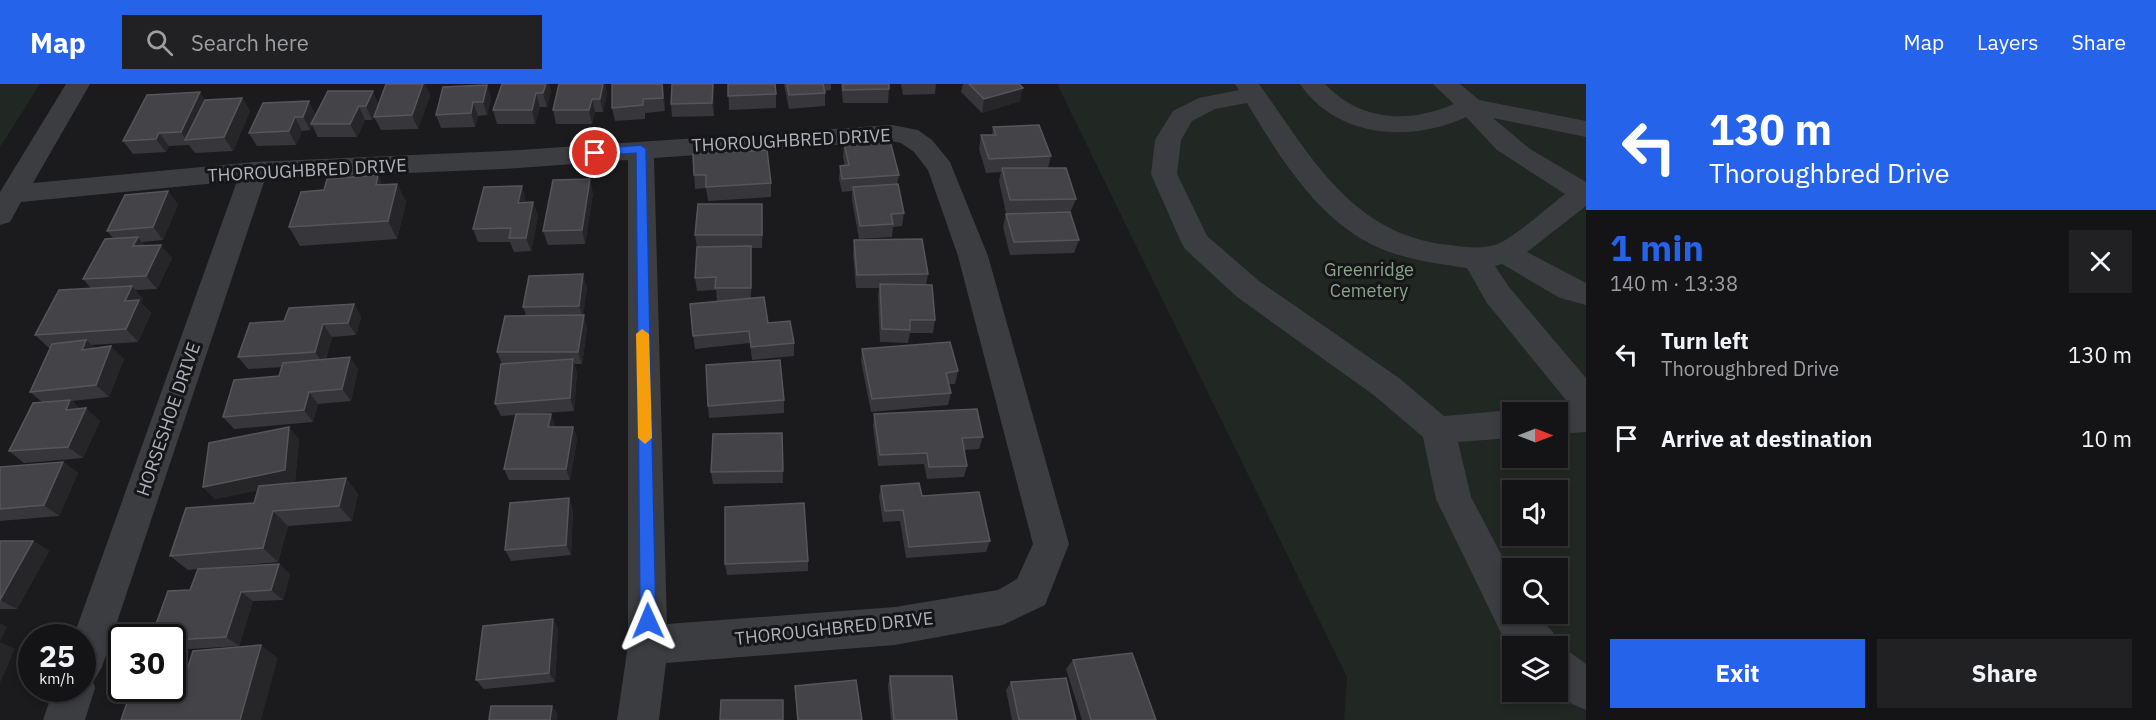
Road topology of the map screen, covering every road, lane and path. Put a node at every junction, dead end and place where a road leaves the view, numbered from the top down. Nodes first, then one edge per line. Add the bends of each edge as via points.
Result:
1 (78, 84) edge
2 (1312, 84) edge
3 (1445, 84) edge
4 (1250, 89) edge
5 (1471, 106) junction
6 (1586, 129) edge
7 (641, 149) junction
8 (254, 171) junction
9 (1584, 192) edge
10 (6, 204) edge
11 (1506, 253) junction
12 (1476, 260) junction
13 (1586, 294) edge
14 (1586, 401) edge
15 (1586, 418) edge
16 (1568, 419) edge
17 (1502, 425) edge
18 (1438, 430) junction
19 (96, 627) edge
20 (1530, 636) edge
21 (648, 645) junction
22 (1568, 676) edge
23 (1586, 690) edge
24 (70, 702) edge
25 (64, 720) edge
26 (638, 720) edge

1 - 10 street
2 - 5 street via 1334,105 1390,127 1421,124
3 - 5 street
4 - 12 street via 1282,141 1359,224 1402,246
4 - 18 street via 1182,116 1168,140 1164,174 1195,242 1248,289 1387,387
5 - 6 street
5 - 9 street via 1479,120 1514,149
7 - 8 street, THOROUGHBRED DRIVE via 503,160
7 - 21 street
7 - 21 street, THOROUGHBRED DRIVE via 892,133 909,136 923,146 941,168 972,256 1051,544 1031,592 1003,607 895,626
8 - 10 street, THOROUGHBRED DRIVE
8 - 19 street, HORSESHOE DRIVE
9 - 11 street
11 - 12 street
11 - 13 street via 1571,290
12 - 14 street via 1498,295
15 - 16 street
17 - 18 street
18 - 20 street via 1454,499 1515,620
21 - 26 street
22 - 23 street
24 - 25 street

